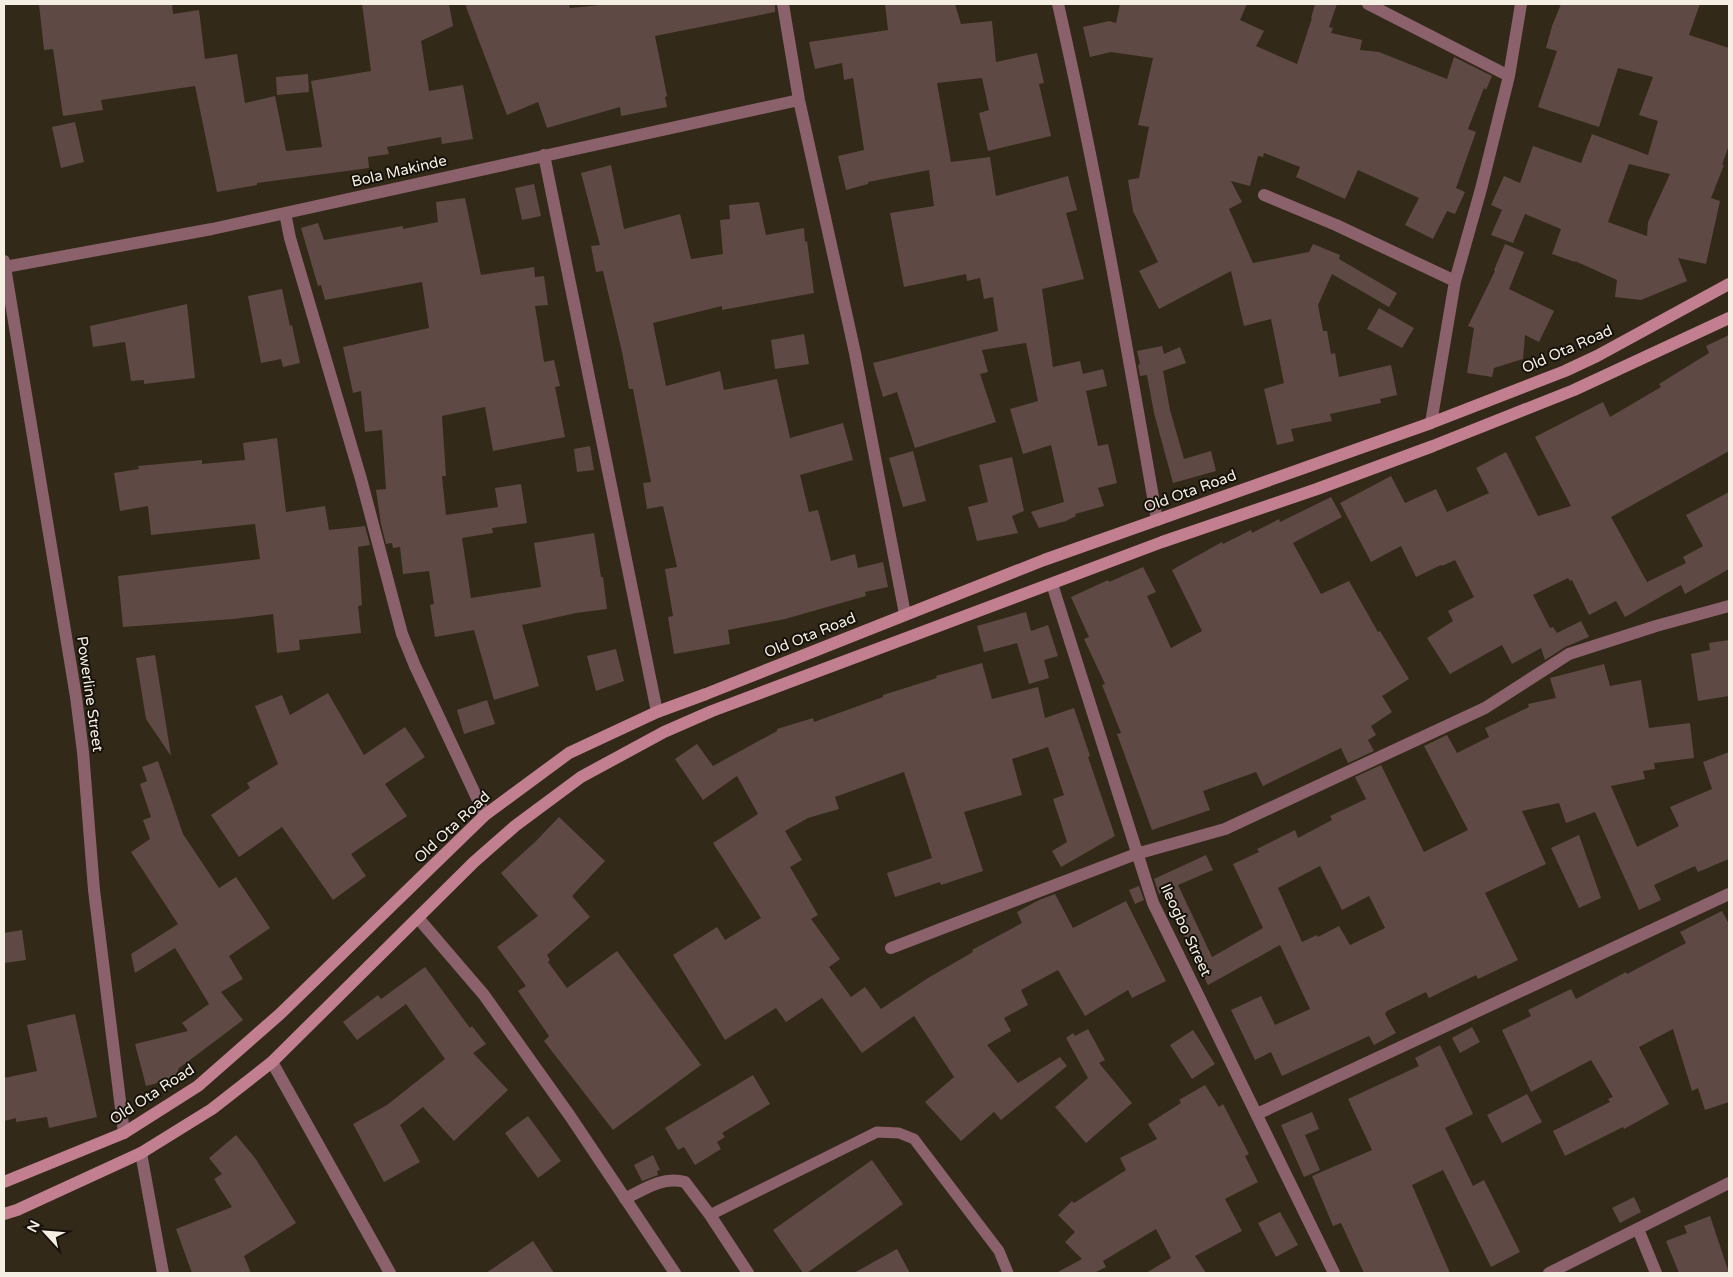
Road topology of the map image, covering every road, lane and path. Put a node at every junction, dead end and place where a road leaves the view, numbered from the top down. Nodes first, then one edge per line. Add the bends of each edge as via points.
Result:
1 (783, 4) edge
2 (1058, 4) edge
3 (1368, 4) edge
4 (1520, 4) edge
5 (1509, 76) junction
6 (799, 100) junction
7 (544, 155) junction
8 (1264, 195) dead end
9 (285, 213) junction
10 (4, 264) edge
11 (1455, 281) junction
12 (1729, 284) edge
13 (1729, 318) edge
14 (1431, 423) junction
15 (1157, 520) junction
16 (1052, 584) junction
17 (1729, 606) edge
18 (905, 614) junction
19 (657, 712) junction
20 (485, 814) junction
21 (1136, 854) junction
22 (1729, 894) edge
23 (418, 918) junction
24 (891, 948) dead end
25 (272, 1062) junction
26 (1257, 1114) junction
27 (124, 1133) junction
28 (141, 1153) junction
29 (4, 1182) edge
30 (1729, 1183) edge
31 (625, 1199) junction
32 (4, 1214) edge
33 (710, 1215) junction
34 (1638, 1228) junction
35 (163, 1273) edge
36 (390, 1273) edge
37 (674, 1273) edge
38 (748, 1273) edge
39 (1008, 1273) edge
40 (1334, 1273) edge
41 (1549, 1273) edge
42 (1656, 1273) edge

1 - 6 street
2 - 15 street via 1117,288
3 - 5 street
4 - 5 street
5 - 11 street
6 - 7 street, Bola Makinde
6 - 18 street via 855,353
7 - 9 street, Bola Makinde
7 - 19 street
8 - 11 street
9 - 10 street, Bola Makinde via 212,229
9 - 20 street via 402,634
10 - 27 street, Powerline Street via 76,697 94,890
11 - 14 street
12 - 14 street, Old Ota Road via 1565,371
13 - 16 street via 1535,406
14 - 15 street, Old Ota Road
15 - 18 street, Old Ota Road
16 - 21 street, Ileogbo Street
16 - 23 street via 712,711 664,732 581,777 515,826
17 - 21 street via 1569,654 1485,708 1225,829
18 - 19 street, Old Ota Road
19 - 20 street, Old Ota Road via 569,753
20 - 27 street, Old Ota Road via 280,1014 198,1086
21 - 24 street
21 - 26 street, Ileogbo Street via 1153,903
22 - 26 street
23 - 25 street
23 - 31 street via 484,995
25 - 28 street via 212,1109
25 - 36 street
26 - 40 street, Ileogbo Street
27 - 29 street, Old Ota Road
28 - 32 street
28 - 35 street
30 - 34 street
31 - 33 street via 660,1182 676,1180 685,1182
31 - 37 street
33 - 38 street
33 - 39 lane via 877,1132 899,1133 914,1139 999,1251
34 - 41 street
34 - 42 street

